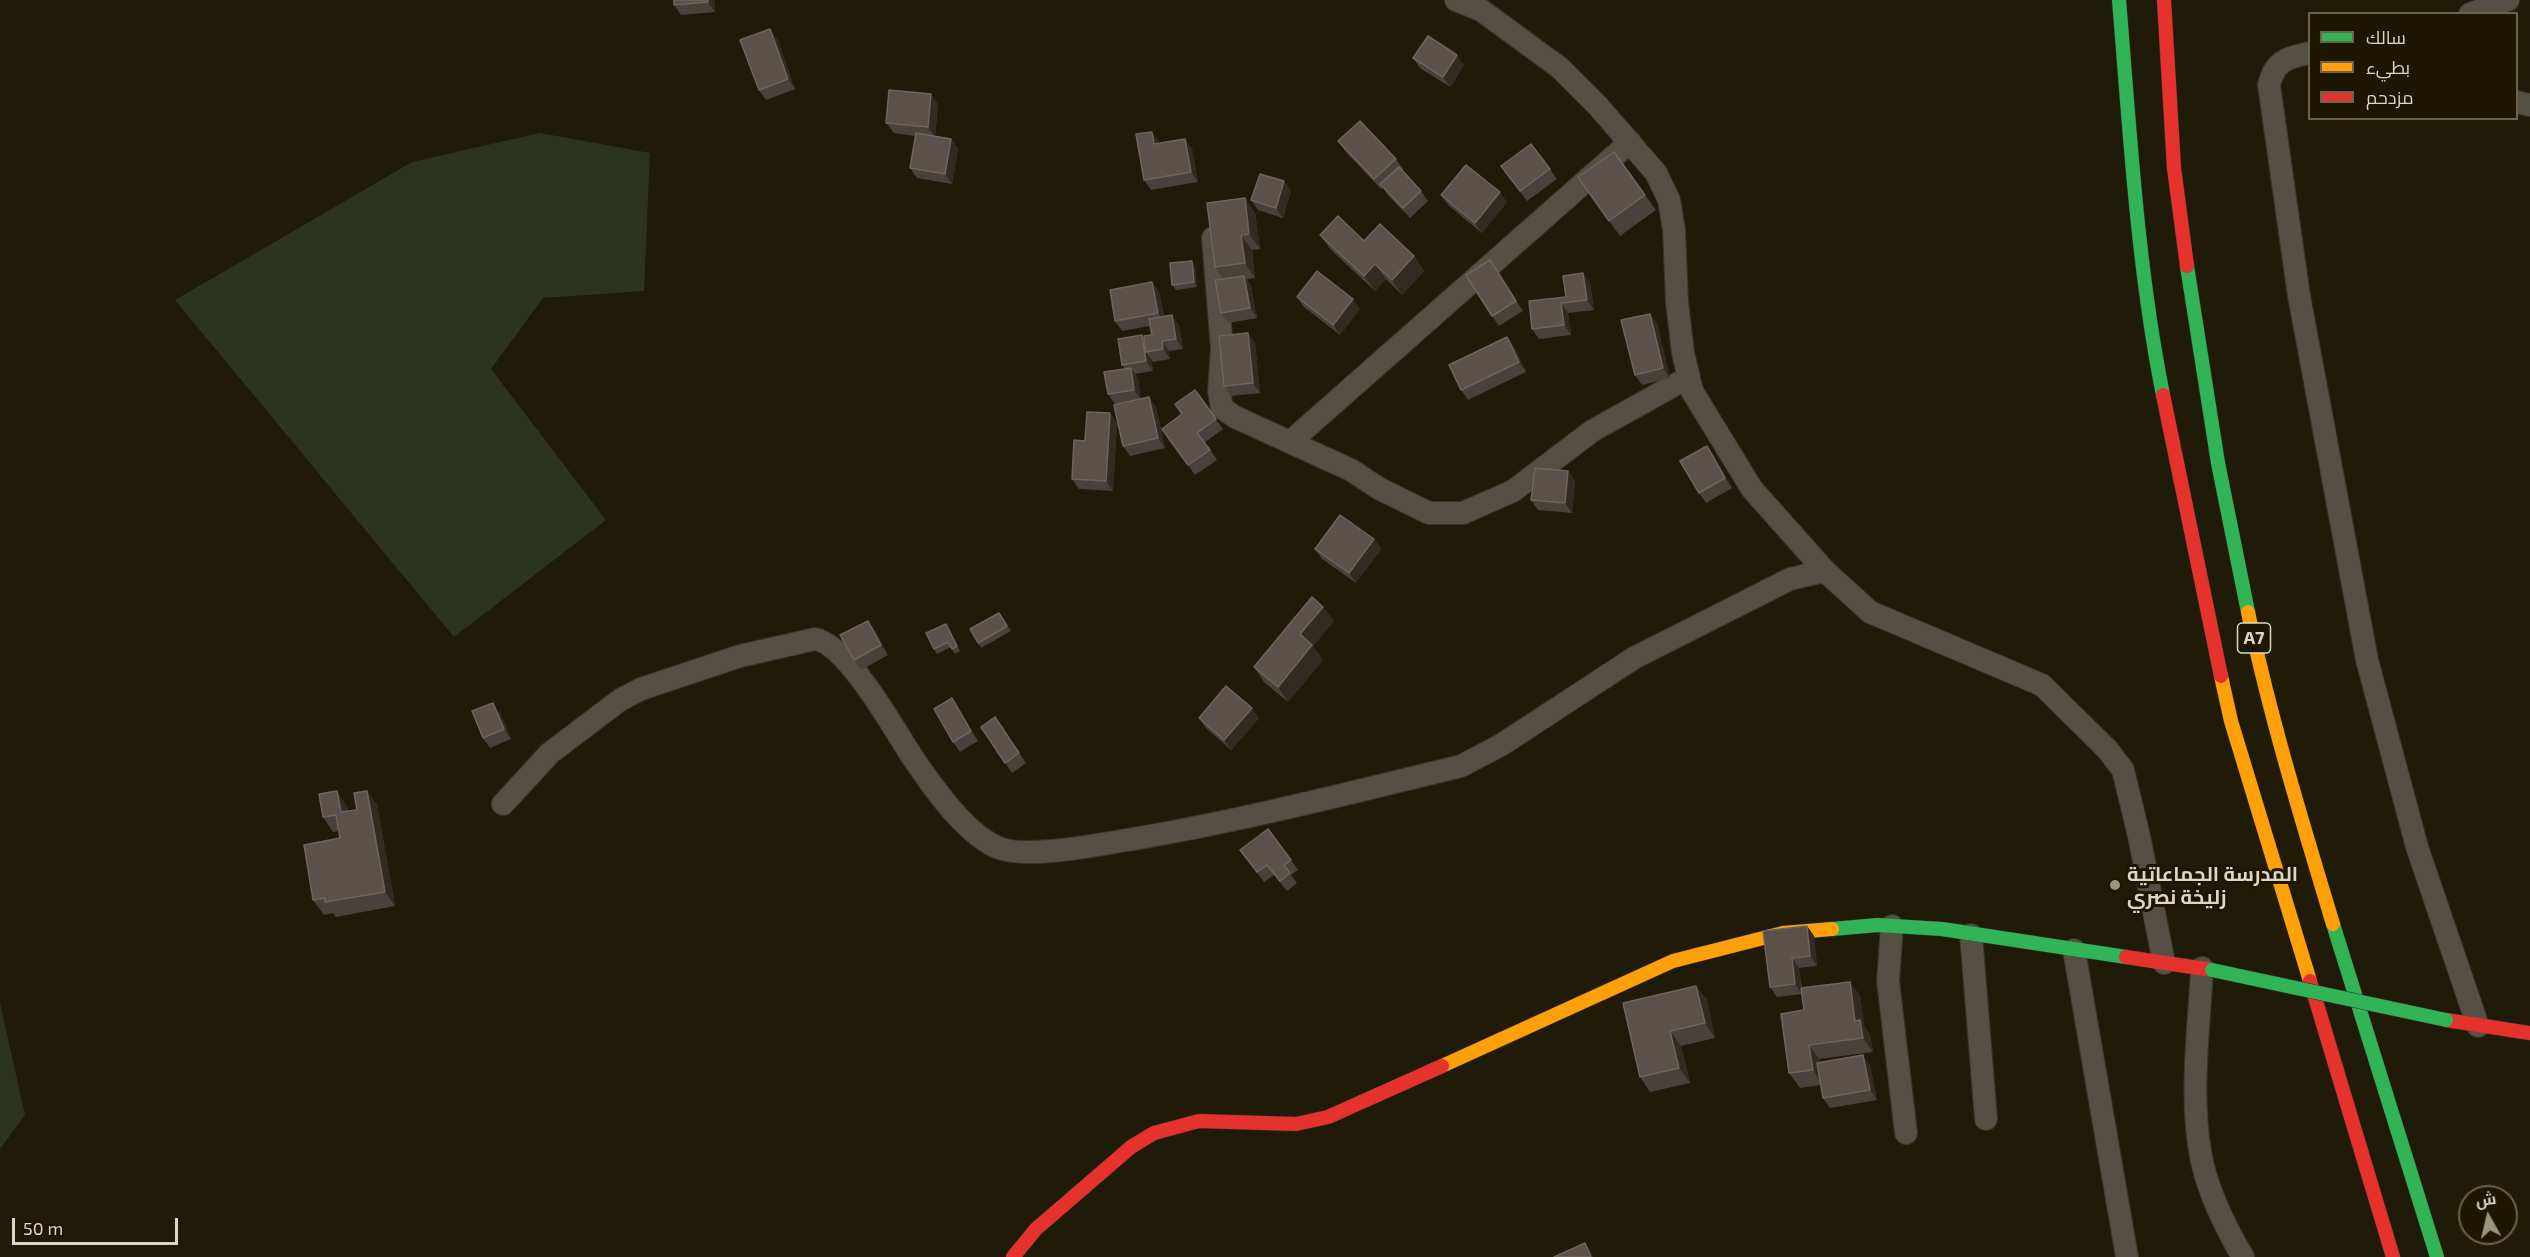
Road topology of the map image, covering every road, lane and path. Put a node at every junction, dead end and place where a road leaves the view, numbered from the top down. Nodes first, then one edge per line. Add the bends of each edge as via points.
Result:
1 (1456, 0) edge
2 (2119, 0) edge
3 (2164, 0) edge
4 (2508, 0) edge
5 (2475, 12) edge
6 (2308, 54) edge
7 (1630, 142) junction
8 (1212, 225) edge
9 (1689, 377) junction
10 (1290, 442) junction
11 (1825, 571) junction
12 (503, 804) dead end
13 (1892, 926) junction
14 (1971, 935) junction
15 (2074, 950) junction
16 (2164, 963) junction
17 (2207, 969) junction
18 (2478, 1026) junction
19 (2530, 1034) edge
20 (1986, 1119) dead end
21 (1906, 1133) dead end
22 (1012, 1257) edge
23 (2127, 1257) edge
24 (2243, 1257) edge
25 (2393, 1257) edge
26 (2437, 1257) edge

1 - 7 street via 1481,10 1560,69
2 - 25 main road, A7 via 2151,335 2231,722
3 - 26 main road, A7 via 2174,168 2196,329 2218,463 2259,664 2303,825
4 - 5 street
6 - 18 street via 2277,65 2269,85 2299,296 2367,660 2417,847
7 - 9 street via 1656,173 1669,200 1677,302
7 - 10 street
8 - 10 street via 1222,349 1219,401 1235,417
9 - 10 street via 1592,431 1513,491 1463,513 1429,513
9 - 11 street via 1692,392 1752,489
11 - 12 street via 1790,579 1634,658 1501,745 1461,766 1191,830 1084,847 1018,852 990,844 934,788 862,680 831,646 815,639 740,656 641,689 620,700 550,753
11 - 16 street via 1870,612 2042,685 2108,749 2123,770
13 - 14 main road
13 - 21 street via 1888,981
13 - 22 main road via 1783,933 1673,961 1328,1117 1296,1124 1199,1121 1154,1133 1131,1147 1053,1214
14 - 15 main road
14 - 20 street
15 - 16 main road
15 - 23 street
16 - 17 main road
17 - 18 main road, bridge
17 - 24 street via 2196,1112 2200,1151 2218,1207
18 - 19 main road

